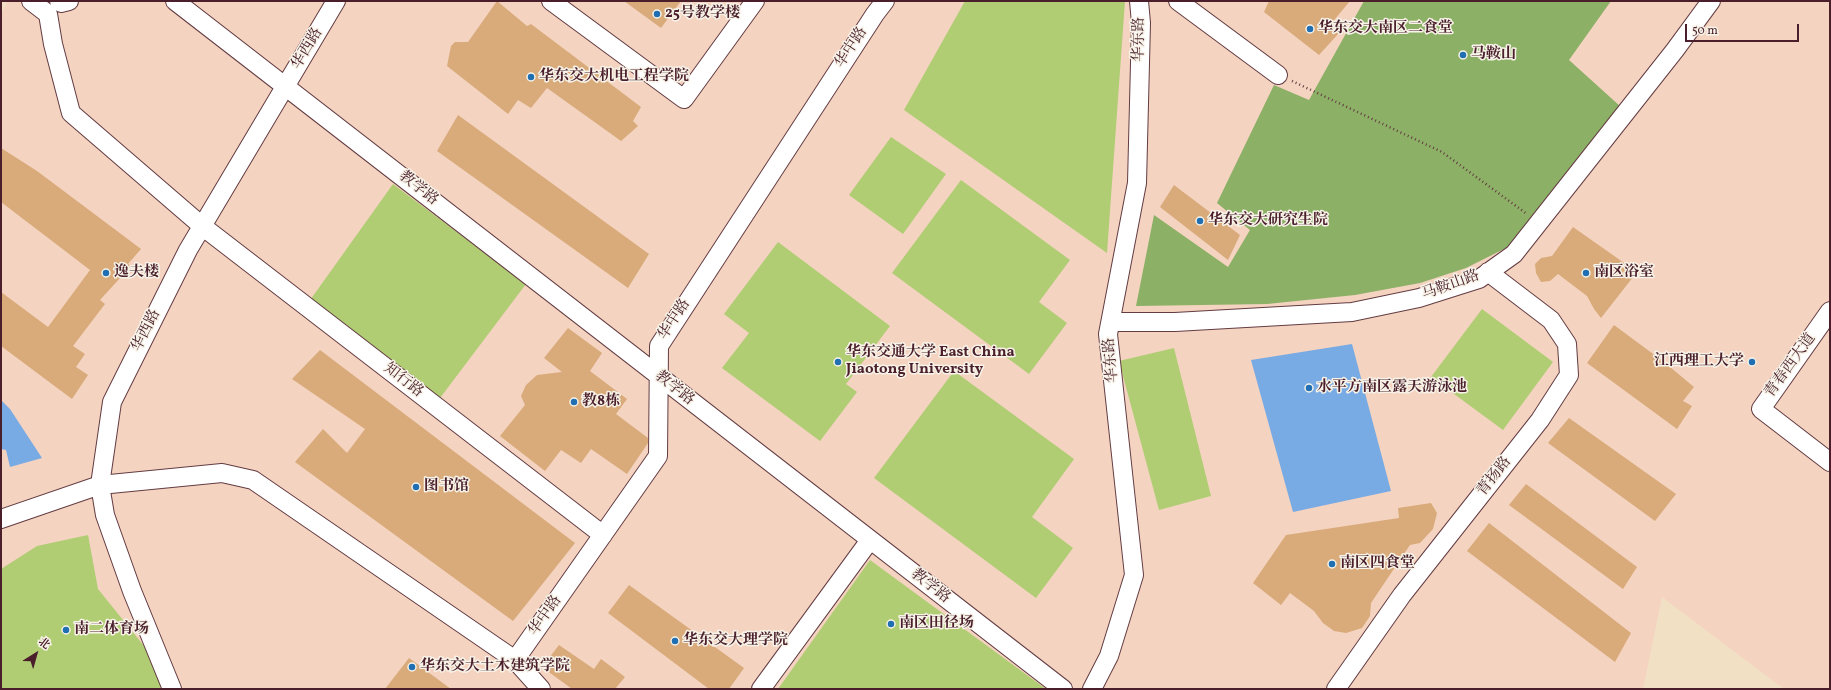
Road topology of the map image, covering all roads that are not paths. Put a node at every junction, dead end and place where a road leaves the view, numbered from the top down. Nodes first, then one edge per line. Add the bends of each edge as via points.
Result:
1 (31, 1) edge
2 (59, 1) edge
3 (69, 1) edge
4 (175, 1) edge
5 (336, 1) edge
6 (551, 1) edge
7 (755, 1) edge
8 (885, 1) edge
9 (1139, 1) edge
10 (1178, 1) edge
11 (1711, 1) edge
12 (1278, 75) road end
13 (286, 86) junction
14 (202, 226) junction
15 (1488, 272) junction
16 (1830, 311) edge
17 (1111, 322) junction
18 (658, 377) junction
19 (1830, 462) edge
20 (100, 485) junction
21 (1, 519) edge
22 (603, 535) junction
23 (870, 540) junction
24 (515, 660) junction
25 (172, 689) edge
26 (541, 689) edge
27 (761, 689) edge
28 (1063, 689) edge
29 (1092, 689) edge
30 (1336, 689) edge

1 - 14 street, 知行路 via 48,14 71,113
2 - 3 street
4 - 13 street, 教学路
5 - 13 street, 华西路
6 - 7 street via 684,98
8 - 18 street, 华中路 via 870,20 659,346
9 - 17 street, 华东路 via 1141,23 1137,183
10 - 12 street
11 - 15 street, 马鞍山路 via 1514,254
13 - 14 street, 华西路
13 - 18 street, 教学路
14 - 20 street, 华西路 via 112,402
14 - 22 street, 知行路
15 - 17 street, 马鞍山路 via 1479,279 1419,298 1352,312 1176,322
15 - 30 street, 青扬路 via 1551,320 1567,344 1569,375 1540,420 1402,596
16 - 19 street, 青春西大道 via 1761,409
17 - 29 street, 华东路 via 1108,334 1134,575 1109,656
18 - 22 street, 华中路 via 658,456
18 - 23 street, 教学路
20 - 21 street
20 - 24 street via 222,473 253,480
20 - 25 street, 华西路 via 105,515 132,591
22 - 24 street, 华中路
23 - 27 street
23 - 28 street, 教学路
24 - 26 street

